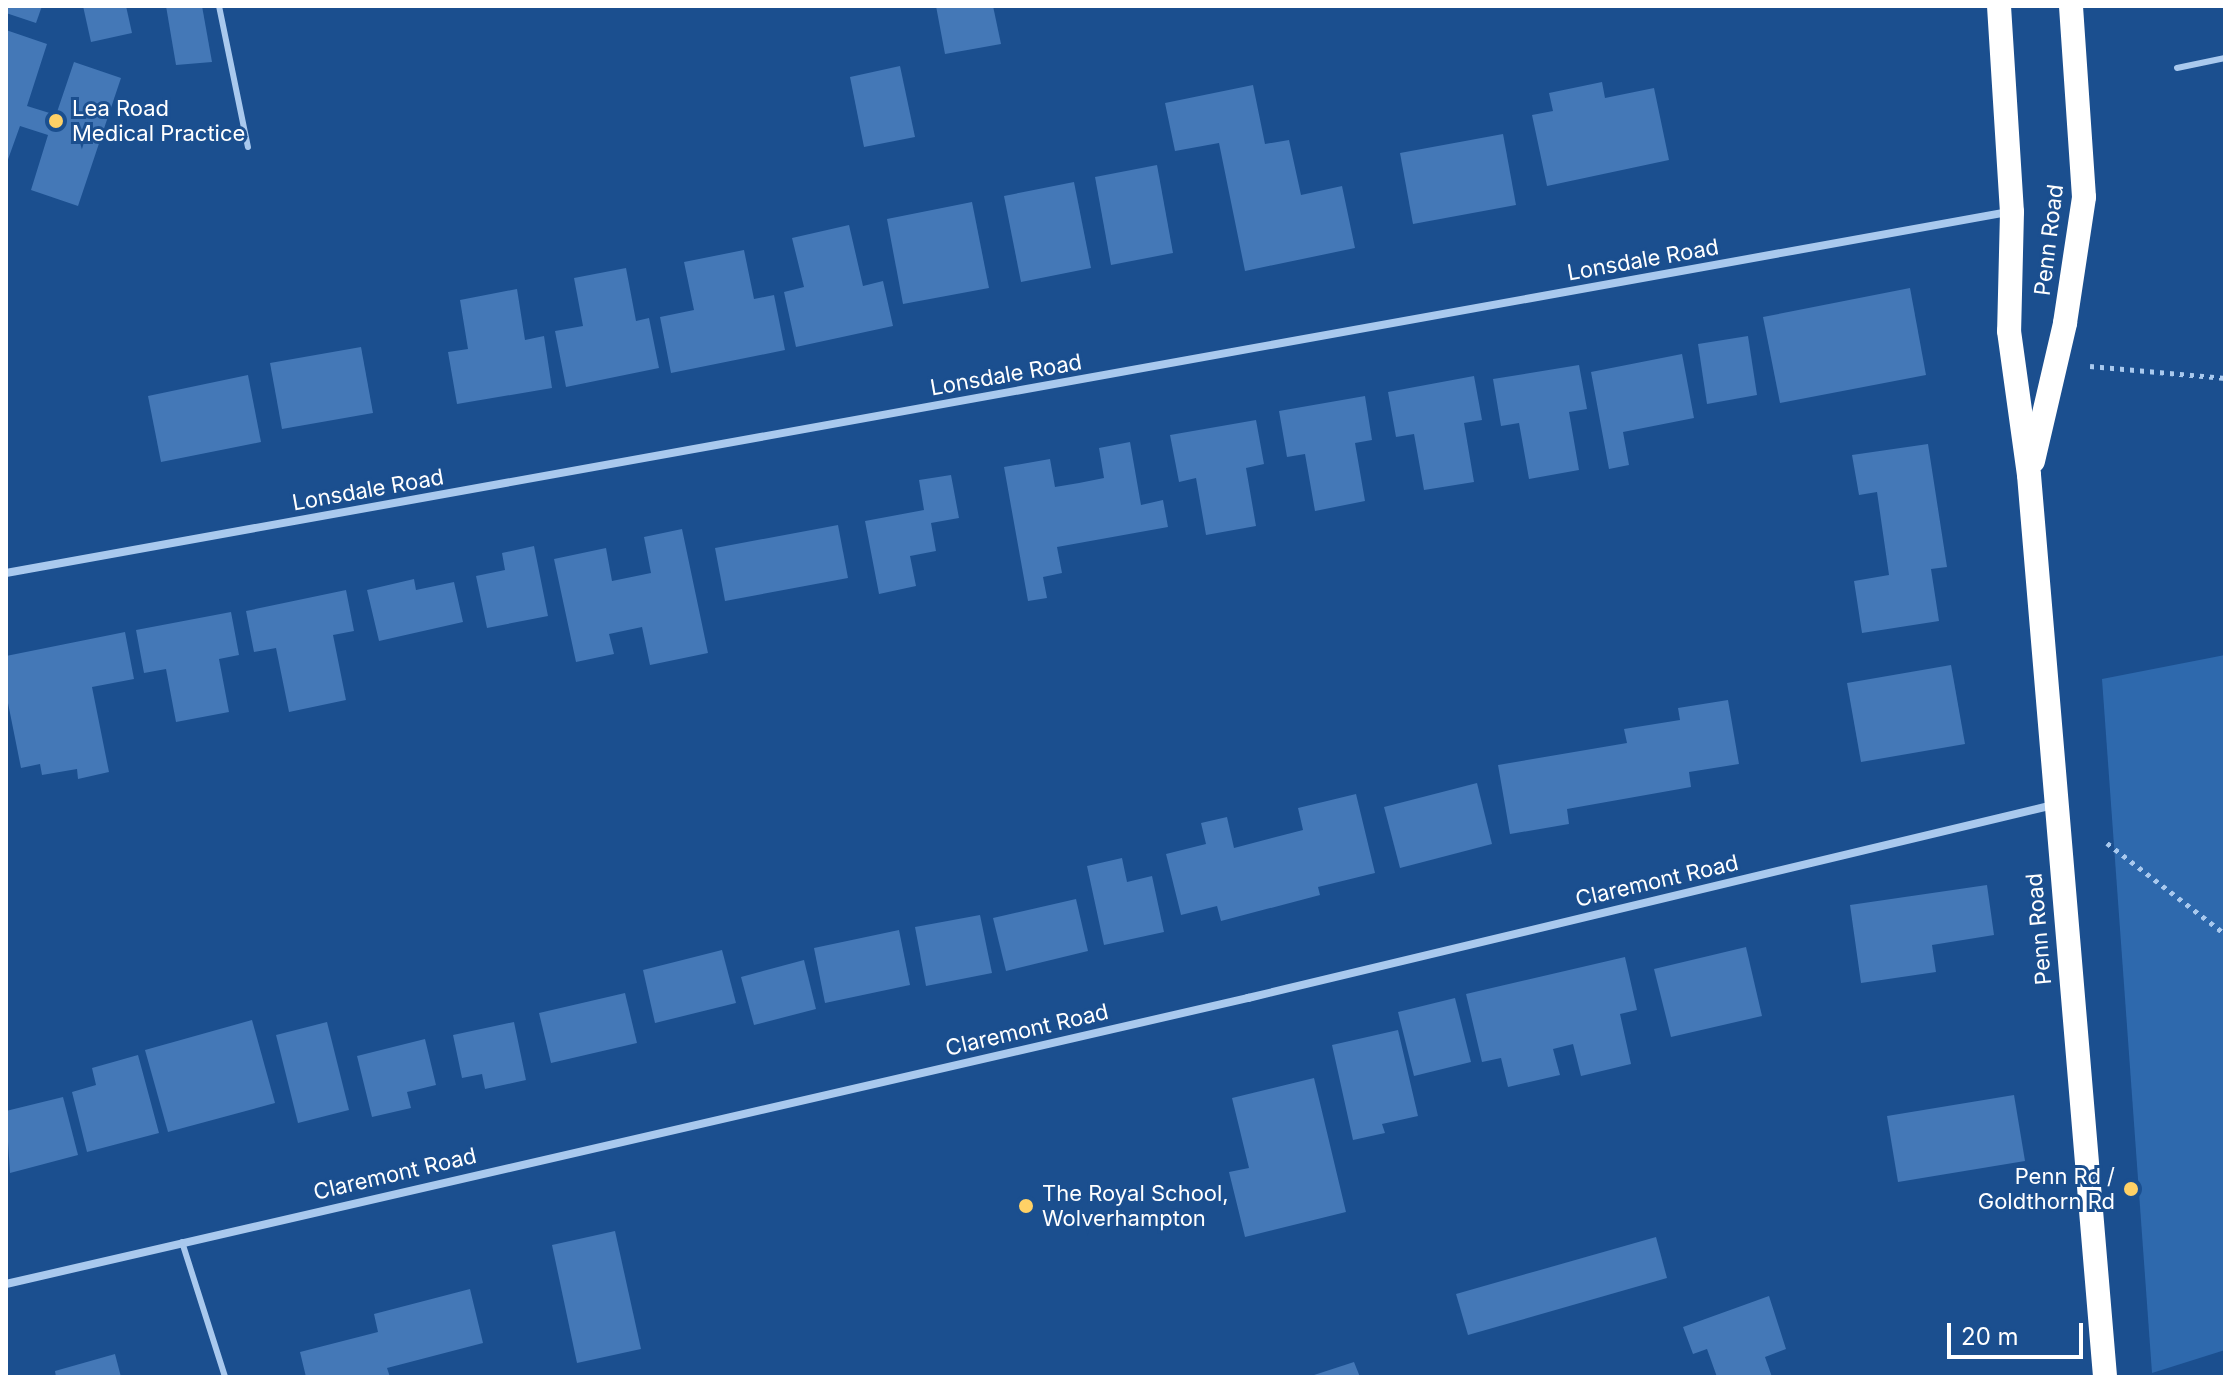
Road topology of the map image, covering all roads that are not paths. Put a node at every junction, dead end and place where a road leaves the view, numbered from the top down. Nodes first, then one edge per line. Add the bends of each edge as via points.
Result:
1 (219, 6) edge
2 (1999, 6) edge
3 (2071, 6) edge
4 (2225, 58) edge
5 (2177, 68) dead end
6 (248, 147) dead end
7 (2012, 212) junction
8 (2029, 475) junction
9 (6, 573) edge
10 (2054, 805) junction
11 (182, 1242) junction
12 (6, 1284) edge
13 (225, 1377) edge
14 (2105, 1377) edge

1 - 6 lane
2 - 7 highway, Penn Road
3 - 8 highway, Penn Road via 2084,197 2065,323
4 - 5 lane
7 - 8 highway, Penn Road via 2009,331
7 - 9 street, Lonsdale Road
8 - 10 highway, Penn Road
10 - 11 street, Claremont Road via 1263,994
10 - 14 highway, Penn Road
11 - 12 street, Claremont Road
11 - 13 lane

